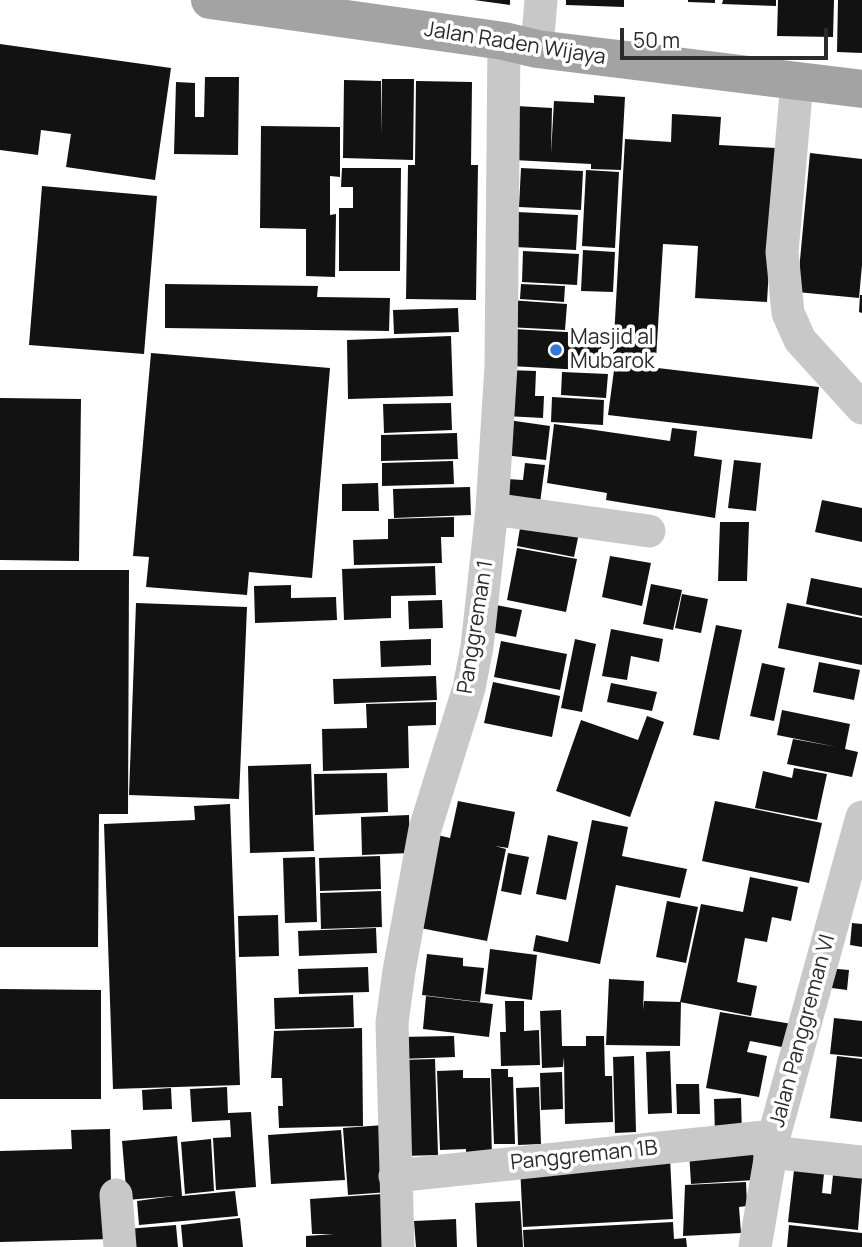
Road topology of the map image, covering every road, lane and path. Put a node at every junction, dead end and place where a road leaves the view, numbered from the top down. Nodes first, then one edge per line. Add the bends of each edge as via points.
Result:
1 (210, 0) edge
2 (541, 0) edge
3 (521, 45) junction
4 (797, 82) junction
5 (862, 89) edge
6 (862, 408) edge
7 (492, 509) junction
8 (649, 531) dead end
9 (862, 817) edge
10 (851, 893) edge
11 (772, 1144) junction
12 (862, 1161) edge
13 (395, 1176) junction
14 (116, 1195) dead end
15 (120, 1247) edge
16 (398, 1247) edge
17 (755, 1247) edge

1 - 3 main road, Jalan Raden Wijaya
2 - 3 street, Panggreman 1
3 - 4 main road, Jalan Raden Wijaya
3 - 7 street, Panggreman 1
4 - 5 main road, Jalan Raden Wijaya
4 - 6 street via 782,252 788,313 800,340
7 - 8 street
7 - 13 street, Panggreman 1 via 469,688 425,829 398,971 392,1023
9 - 10 street, Jalan Panggreman VI
10 - 11 street, Jalan Panggreman VI
11 - 12 street, Panggreman 1B
11 - 13 street, Panggreman 1B
11 - 17 street, Jalan Panggreman VI
13 - 16 street, Panggreman 1
14 - 15 street

